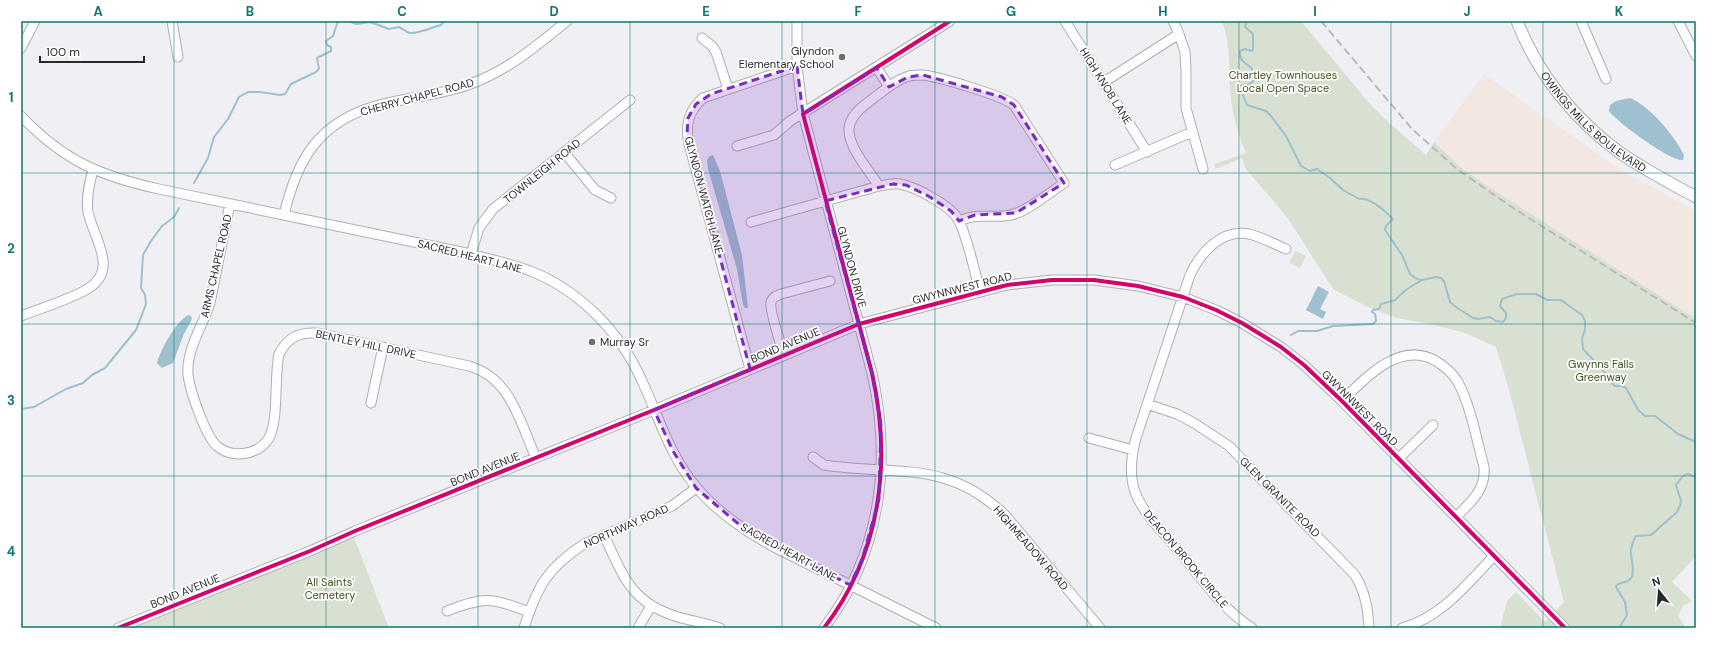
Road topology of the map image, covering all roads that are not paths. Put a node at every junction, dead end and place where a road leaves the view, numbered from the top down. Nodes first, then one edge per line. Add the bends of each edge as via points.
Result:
1 (35, 21) edge
2 (172, 21) edge
3 (567, 21) edge
4 (797, 21) edge
5 (950, 21) edge
6 (1065, 21) edge
7 (1173, 21) edge
8 (1517, 21) edge
9 (1581, 21) edge
10 (1678, 21) edge
11 (1179, 34) junction
12 (702, 38) dead end
13 (21, 48) edge
14 (1696, 56) edge
15 (178, 57) dead end
16 (796, 66) junction
17 (876, 68) junction
18 (1606, 79) dead end
19 (1104, 82) junction
20 (889, 87) junction
21 (728, 89) junction
22 (630, 100) dead end
23 (803, 114) junction
24 (21, 116) edge
25 (1192, 132) junction
26 (737, 146) dead end
27 (564, 152) junction
28 (1147, 152) junction
29 (1115, 165) dead end
30 (1203, 169) dead end
31 (93, 170) junction
32 (879, 186) junction
33 (1696, 197) edge
34 (611, 198) dead end
35 (825, 201) junction
36 (230, 204) junction
37 (284, 215) junction
38 (959, 221) junction
39 (751, 222) dead end
40 (1286, 249) dead end
41 (472, 254) junction
42 (830, 281) dead end
43 (980, 291) junction
44 (1183, 297) junction
45 (21, 316) edge
46 (858, 324) junction
47 (383, 348) junction
48 (784, 355) junction
49 (750, 369) junction
50 (1342, 401) junction
51 (371, 403) dead end
52 (1147, 404) junction
53 (654, 410) junction
54 (1433, 425) dead end
55 (1088, 438) dead end
56 (1133, 450) junction
57 (232, 453) joint
58 (813, 457) dead end
59 (536, 458) junction
60 (1398, 459) junction
61 (882, 470) junction
62 (696, 488) junction
63 (1456, 517) junction
64 (604, 535) junction
65 (1494, 556) junction
66 (850, 585) junction
67 (652, 606) junction
68 (447, 611) dead end
69 (530, 612) junction
70 (118, 628) edge
71 (524, 628) edge
72 (638, 628) edge
73 (720, 628) edge
74 (824, 628) edge
75 (936, 628) edge
76 (1100, 628) edge
77 (1252, 628) edge
78 (1370, 628) edge
79 (1402, 628) edge
80 (1565, 628) edge

1 - 13 street
2 - 15 street
3 - 37 street, CHERRY CHAPEL ROAD via 514,63 484,79 449,91 379,105 341,121 317,141 302,162 290,189
4 - 16 street, GLYNDON DRIVE
5 - 17 street
6 - 19 street, HIGH KNOB LANE
7 - 11 street
8 - 33 main road, OWINGS MILLS BOULEVARD via 1547,78 1583,122 1629,158
9 - 18 street
10 - 14 street
11 - 19 street
11 - 25 street via 1186,60 1185,98
12 - 21 street via 716,52
16 - 21 street, GLYNDON WATCH LANE
16 - 23 street, GLYNDON DRIVE
17 - 20 street
17 - 23 street
19 - 28 street, HIGH KNOB LANE
20 - 32 street via 856,113 849,132 855,149
20 - 38 street via 908,77 923,75 1002,97 1014,105 1064,183 1016,213 1002,216 975,215
21 - 49 street, GLYNDON WATCH LANE via 702,98 696,104 688,118 687,135
22 - 27 street, TOWNLEIGH ROAD
23 - 26 street via 774,135
23 - 35 street, GLYNDON DRIVE
24 - 31 street, SACRED HEART LANE via 51,144
25 - 28 street
25 - 30 street
27 - 34 street via 595,190
27 - 41 street, TOWNLEIGH ROAD via 493,209 479,228
28 - 29 street
31 - 36 street, SACRED HEART LANE via 132,183
31 - 45 street via 88,187 88,205 102,250 101,273 97,281 84,291
32 - 35 street
32 - 38 street via 893,184 912,188 951,211
35 - 39 street
35 - 46 street, GLYNDON DRIVE
36 - 37 street, SACRED HEART LANE
36 - 57 street, ARMS CHAPEL ROAD via 210,303 192,348 188,373 193,397 212,440 218,447
37 - 41 street, SACRED HEART LANE
38 - 43 street
40 - 44 street, DEACON BROOK CIRCLE via 1248,234 1224,237 1200,256
41 - 53 street, SACRED HEART LANE via 533,272 581,302 608,328 627,352
42 - 48 street via 781,294 772,300 771,309
43 - 44 street, GWYNNWEST ROAD via 1032,281 1077,279 1138,286
43 - 46 street, GWYNNWEST ROAD
44 - 50 street, GWYNNWEST ROAD via 1216,310 1265,337 1304,365
44 - 52 street, DEACON BROOK CIRCLE
46 - 48 street, BOND AVENUE
46 - 61 street, GLYNDON DRIVE via 877,398 881,424
47 - 51 street
47 - 57 street, BENTLEY HILL DRIVE via 317,333 307,332 293,337 279,354 273,422 268,439 250,452
47 - 59 street, BENTLEY HILL DRIVE via 486,372 510,398
48 - 49 street, BOND AVENUE
49 - 53 street, BOND AVENUE
50 - 60 street, GWYNNWEST ROAD
50 - 63 street via 1372,372 1406,356 1431,358 1453,375 1467,407 1485,476 1480,490
52 - 56 street, DEACON BROOK CIRCLE
52 - 78 street, GLEN GRANITE ROAD via 1194,423 1213,434 1242,458 1355,574 1365,596
53 - 59 street, BOND AVENUE
53 - 62 street, SACRED HEART LANE via 673,451
54 - 60 street
55 - 56 street
56 - 77 street, DEACON BROOK CIRCLE via 1132,478 1140,503 1228,610
58 - 61 street, HIGHMEADOW ROAD via 824,465
59 - 70 street, BOND AVENUE
60 - 63 street, GWYNNWEST ROAD
61 - 66 street, GLYNDON DRIVE via 872,530
61 - 76 street, HIGHMEADOW ROAD via 913,471 942,477 981,495 1017,529
62 - 64 street, NORTHWAY ROAD via 672,506
62 - 66 street, SACRED HEART LANE via 714,506 748,532
63 - 65 street, GWYNNWEST ROAD
64 - 67 street via 626,581
64 - 69 street, NORTHWAY ROAD via 578,548 554,568 540,586
65 - 79 street via 1436,613
65 - 80 street, GWYNNWEST ROAD
66 - 74 street, GLYNDON DRIVE
66 - 75 street, SACRED HEART LANE
67 - 72 street
67 - 73 street via 679,618
68 - 69 street via 484,600 503,602
69 - 71 street, NORTHWAY ROAD

